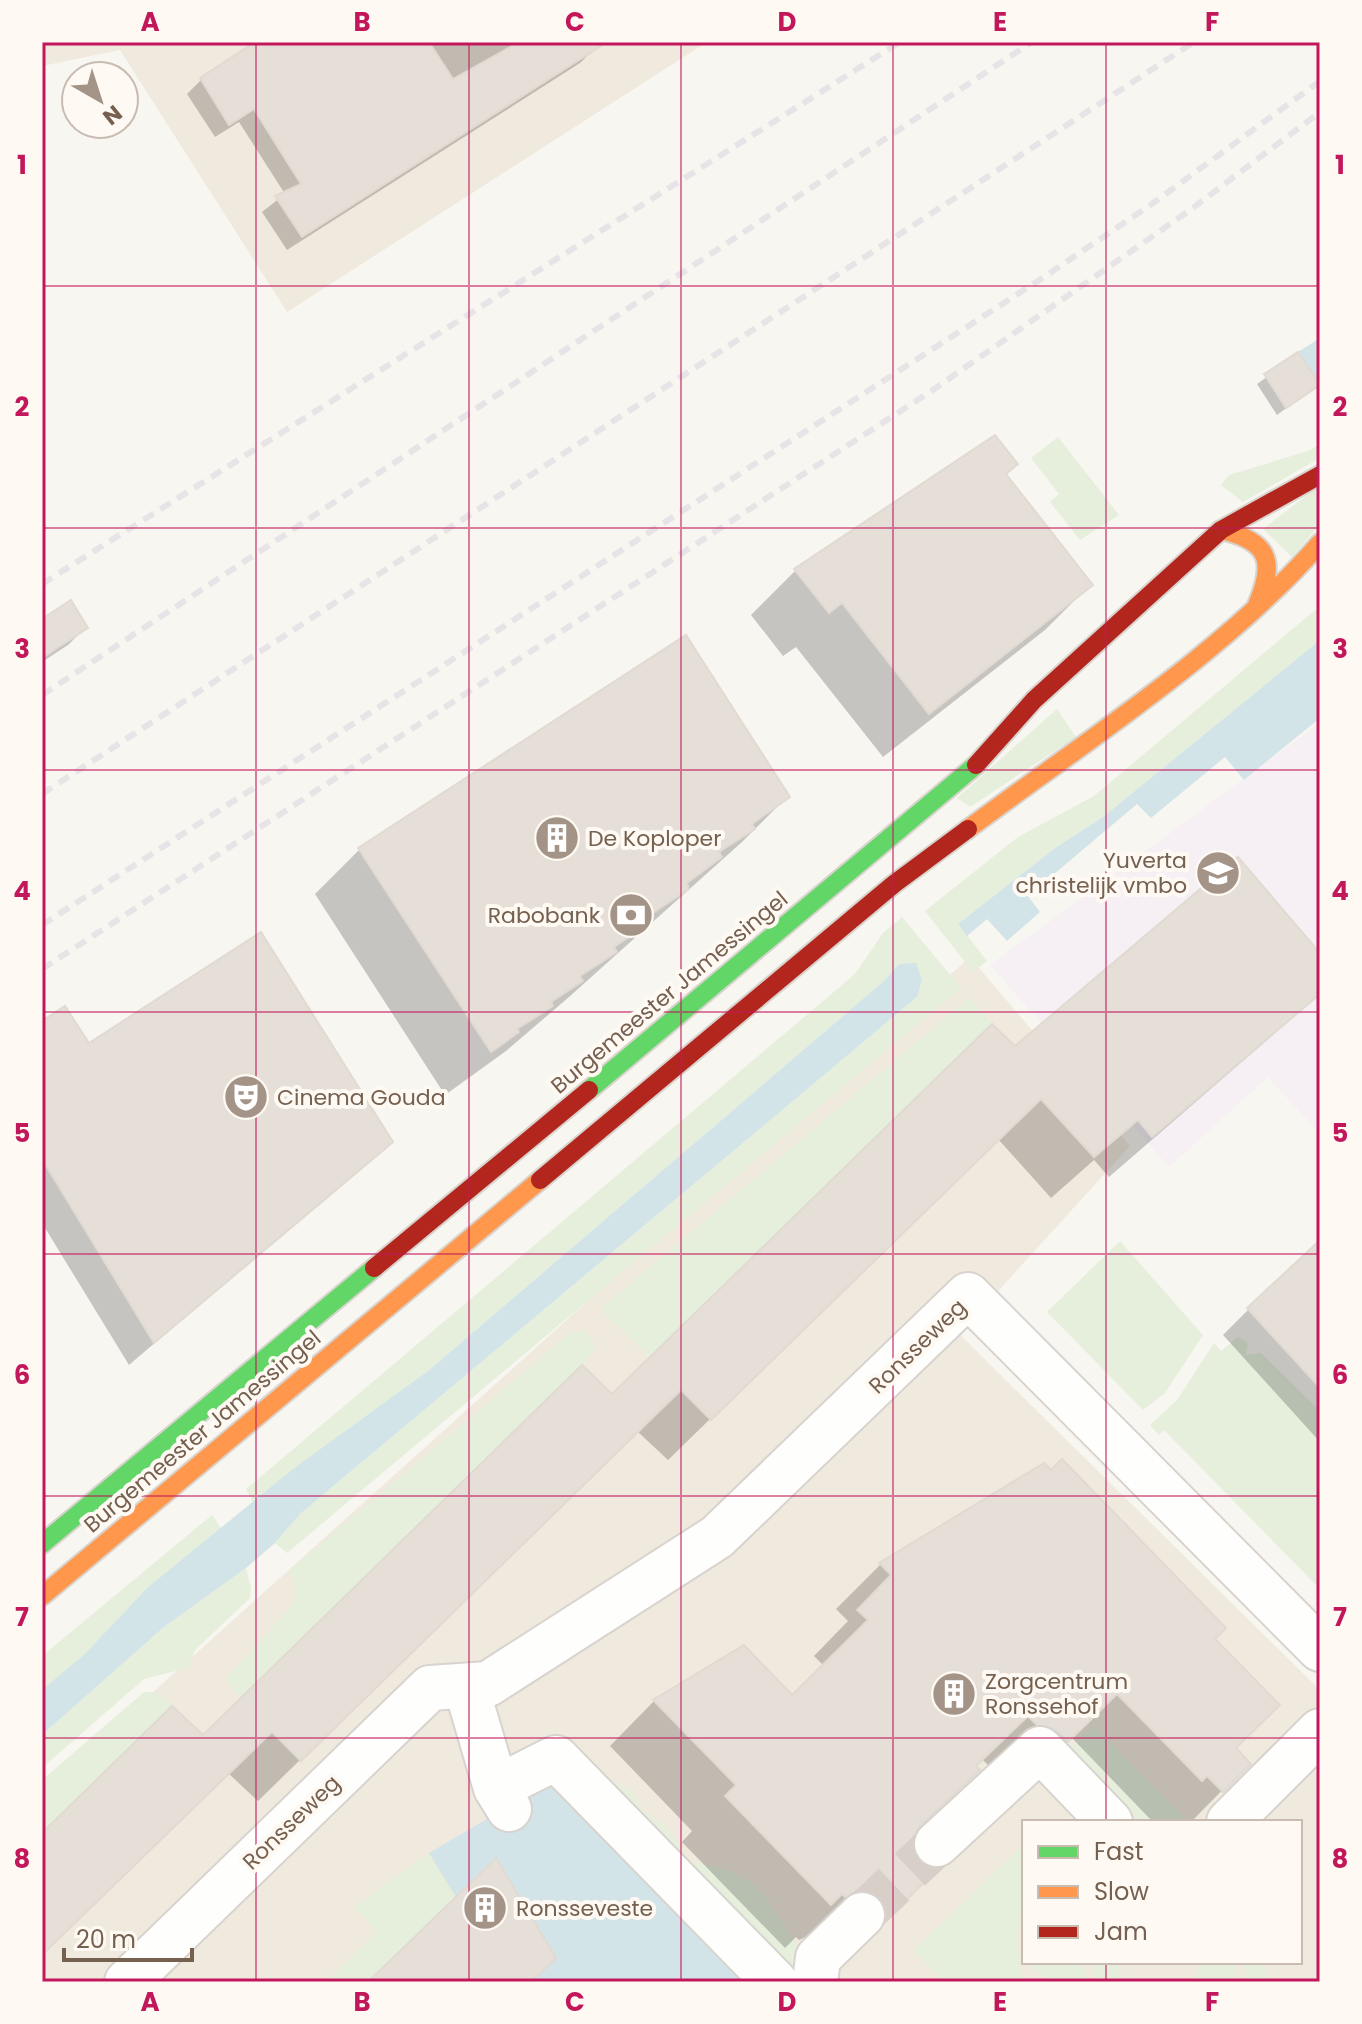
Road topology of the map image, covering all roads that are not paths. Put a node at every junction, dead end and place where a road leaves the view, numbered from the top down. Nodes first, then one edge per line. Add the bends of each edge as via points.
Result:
1 (1320, 475) edge
2 (1221, 530) junction
3 (1320, 543) edge
4 (1257, 605) junction
5 (1069, 669) junction
6 (1066, 703) dead end
7 (1079, 724) dead end
8 (1102, 733) junction
9 (42, 1544) edge
10 (42, 1596) edge
11 (1320, 1649) edge
12 (466, 1686) junction
13 (1320, 1731) edge
14 (1108, 1820) edge
15 (1231, 1820) edge
16 (937, 1844) tunnel mouth
17 (862, 1915) tunnel mouth
18 (127, 1982) edge
19 (775, 1982) edge
20 (815, 1982) edge

1 - 2 main road, Burgemeester Jamessingel
2 - 4 main road via 1254,540 1263,549 1269,566
2 - 5 main road, Burgemeester Jamessingel
3 - 4 main road, Burgemeester Jamessingel
4 - 8 main road, Burgemeester Jamessingel
5 - 6 main road
5 - 9 main road, Burgemeester Jamessingel via 978,763 891,839
7 - 8 main road
8 - 10 main road, Burgemeester Jamessingel via 914,868
11 - 12 street, Ronsseweg via 968,1295 717,1537 488,1684
12 - 18 street, Ronsseweg via 430,1688
12 - 19 street via 503,1798 556,1758
13 - 15 street
14 - 16 street via 1040,1749
17 - 20 street via 818,1958

